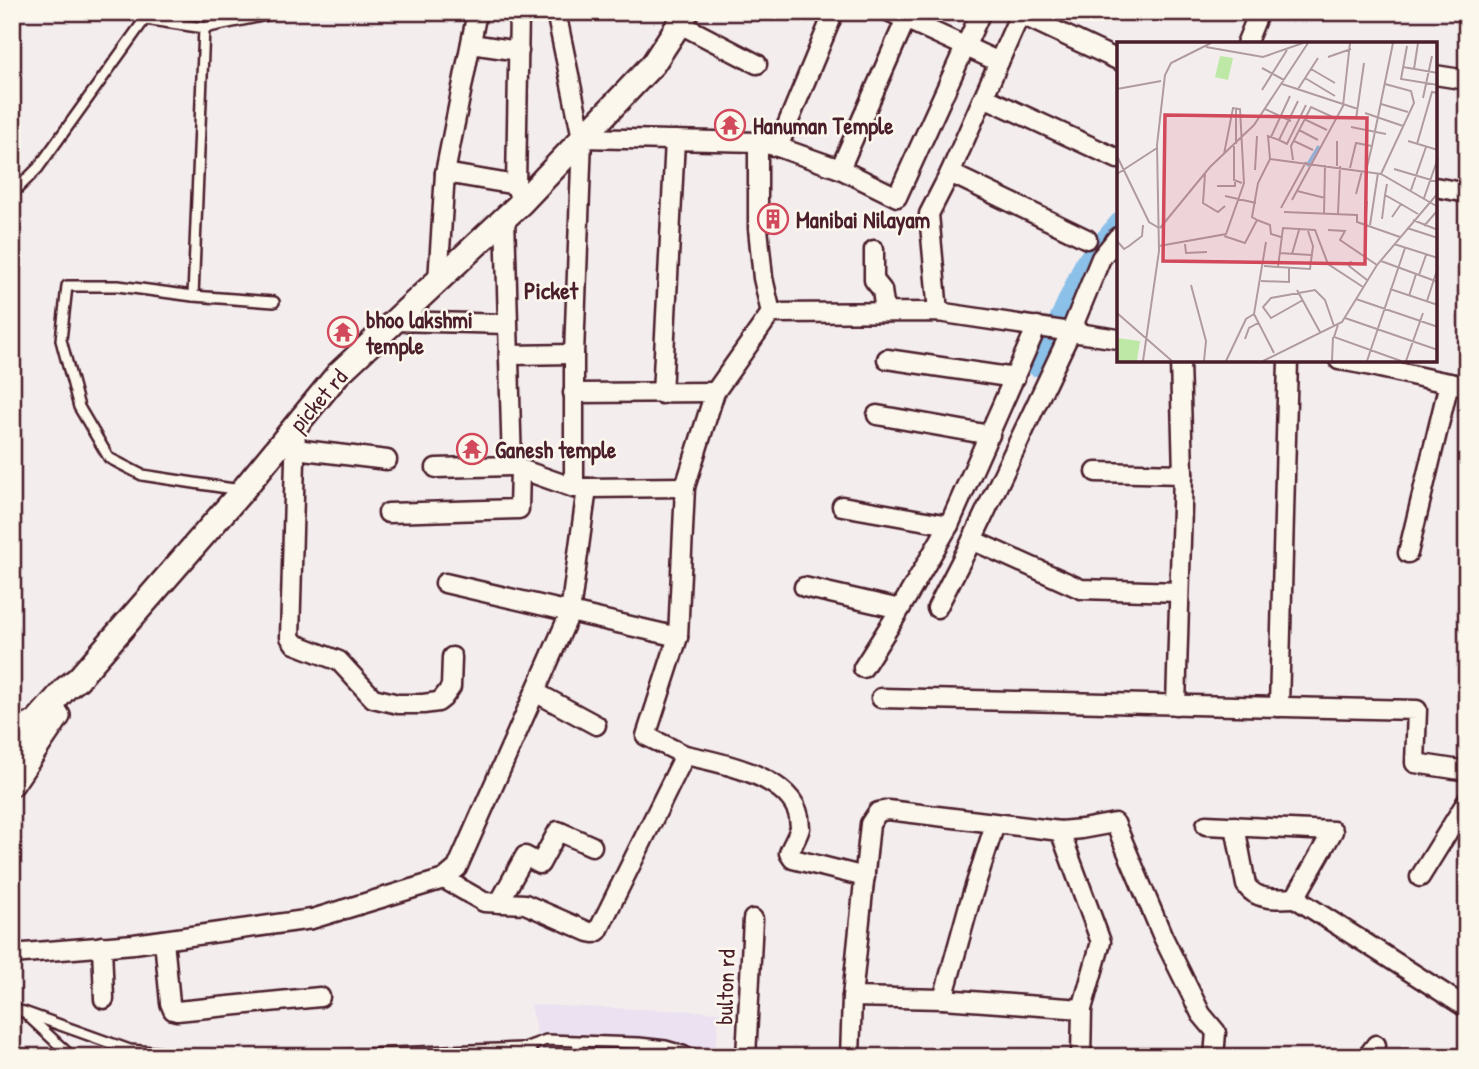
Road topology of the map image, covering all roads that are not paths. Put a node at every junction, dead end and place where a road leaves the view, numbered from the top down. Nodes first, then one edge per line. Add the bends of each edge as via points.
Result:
1 (281, 12) edge
2 (477, 12) edge
3 (519, 12) edge
4 (556, 12) edge
5 (834, 12) edge
6 (981, 12) edge
7 (1259, 12) edge
8 (1020, 13) edge
9 (145, 15) edge
10 (902, 15) edge
11 (683, 18) edge
12 (204, 29) junction
13 (1247, 42) edge
14 (471, 44) junction
15 (965, 47) junction
16 (519, 51) junction
17 (1117, 60) edge
18 (999, 62) junction
19 (758, 64) dead end
20 (1437, 75) edge
21 (1467, 80) edge
22 (984, 97) junction
23 (582, 138) junction
24 (675, 140) junction
25 (758, 142) junction
26 (778, 148) junction
27 (1117, 159) edge
28 (840, 169) junction
29 (445, 173) junction
30 (950, 173) junction
31 (1437, 187) edge
32 (1467, 193) edge
33 (12, 194) edge
34 (514, 202) junction
35 (1117, 238) edge
36 (1087, 239) dead end
37 (874, 250) dead end
38 (438, 281) junction
39 (193, 296) junction
40 (274, 302) dead end
41 (885, 312) junction
42 (938, 312) junction
43 (771, 313) junction
44 (395, 321) junction
45 (507, 324) junction
46 (1054, 328) junction
47 (1117, 339) edge
48 (574, 354) junction
49 (509, 355) junction
50 (887, 359) dead end
51 (1180, 362) edge
52 (1288, 362) edge
53 (1361, 362) edge
54 (1015, 378) junction
55 (1458, 385) edge
56 (715, 392) junction
57 (573, 393) junction
58 (662, 394) junction
59 (877, 415) dead end
60 (296, 425) junction
61 (989, 435) junction
62 (295, 449) junction
63 (387, 460) dead end
64 (516, 467) junction
65 (436, 468) dead end
66 (1096, 472) dead end
67 (1183, 474) junction
68 (685, 487) junction
69 (581, 488) junction
70 (242, 491) junction
71 (842, 506) dead end
72 (388, 513) dead end
73 (949, 525) junction
74 (972, 540) junction
75 (1408, 553) dead end
76 (445, 583) dead end
77 (804, 587) dead end
78 (1179, 592) junction
79 (937, 608) dead end
80 (900, 609) junction
81 (570, 613) junction
82 (678, 637) junction
83 (452, 657) dead end
84 (863, 668) dead end
85 (78, 679) junction
86 (535, 692) junction
87 (881, 698) dead end
88 (1176, 705) junction
89 (1279, 707) junction
90 (596, 724) dead end
91 (23, 728) edge
92 (12, 751) edge
93 (685, 755) junction
94 (1467, 771) edge
95 (12, 783) edge
96 (1467, 801) edge
97 (995, 824) junction
98 (1206, 825) dead end
99 (1235, 826) junction
100 (1060, 831) junction
101 (592, 846) dead end
102 (865, 877) junction
103 (1420, 877) dead end
104 (444, 878) junction
105 (1295, 898) junction
106 (499, 902) junction
107 (753, 919) dead end
108 (164, 940) junction
109 (102, 946) junction
110 (12, 954) edge
111 (320, 996) dead end
112 (852, 997) junction
113 (104, 999) dead end
114 (943, 999) junction
115 (1082, 1009) junction
116 (1467, 1009) edge
117 (12, 1010) edge
118 (24, 1012) junction
119 (577, 1042) junction
120 (522, 1048) junction
121 (72, 1057) edge
122 (209, 1057) edge
123 (287, 1057) edge
124 (534, 1057) edge
125 (579, 1057) edge
126 (694, 1057) edge
127 (746, 1057) edge
128 (850, 1057) edge
129 (1081, 1057) edge
130 (1214, 1057) edge

1 - 12 lane
2 - 14 street
3 - 16 street
4 - 23 street
5 - 26 street
6 - 15 street
7 - 13 street
8 - 17 street
8 - 18 street
9 - 12 lane
9 - 33 lane via 38,169
10 - 15 street
10 - 28 street
11 - 19 street
11 - 23 street, picket rd via 653,64
12 - 39 lane
14 - 16 street
14 - 29 street
15 - 18 street
15 - 28 street via 897,197
16 - 34 street
18 - 22 street
20 - 21 street
22 - 27 street
22 - 30 street
23 - 24 street
23 - 34 street, picket rd
23 - 48 street
24 - 25 street
24 - 58 street
25 - 26 street
25 - 43 street via 758,228
26 - 28 street
29 - 34 street
29 - 38 street
30 - 36 street
30 - 42 street via 929,214
31 - 32 street
34 - 38 street, picket rd
34 - 45 street
35 - 46 street
37 - 41 street via 874,280 882,289
38 - 44 street, picket rd
39 - 40 lane
39 - 70 lane via 118,286 66,286 61,340 79,407 109,458 142,475
41 - 42 street
41 - 43 street
42 - 46 street
43 - 56 street
44 - 45 street
44 - 60 street, picket rd via 338,374
45 - 49 street
46 - 47 street
46 - 54 street
46 - 74 street
48 - 49 street
48 - 57 street
49 - 64 street
50 - 54 street
51 - 67 street
52 - 89 street
53 - 55 street
54 - 61 street
55 - 75 street
56 - 58 street
56 - 68 street
57 - 58 street
57 - 69 street
59 - 61 street
60 - 62 street
60 - 70 street, picket rd
61 - 73 street
62 - 63 street
62 - 83 street via 290,637 295,644 340,662 373,698 398,704 443,698 451,687
64 - 65 street
64 - 69 street
64 - 72 street via 519,509
66 - 67 street
67 - 78 street
68 - 69 street
68 - 82 street
69 - 81 street
70 - 85 street, picket rd
71 - 73 street
73 - 80 street
74 - 78 street via 1082,589
74 - 79 street
76 - 81 street
77 - 80 street
78 - 88 street
80 - 84 street
81 - 82 street
81 - 86 street
82 - 93 street via 646,736
85 - 91 street, picket rd
85 - 95 street, picket rd via 70,699
86 - 90 street
86 - 104 street via 457,868
87 - 88 street
88 - 89 street
89 - 94 street via 1416,710 1415,763
91 - 92 street, picket rd
93 - 102 street via 752,773 783,791 794,802 800,826 789,853 793,859
93 - 106 street via 598,931 589,932 525,904
96 - 103 street
97 - 100 street
97 - 102 street via 878,812 870,824
97 - 114 street
98 - 99 street
99 - 105 street via 1251,892
99 - 105 street via 1333,831
100 - 115 street via 1101,942
100 - 130 street via 1115,823 1163,937 1201,1014 1216,1032
101 - 106 street via 558,831 540,864 525,856
102 - 112 street
104 - 106 street via 484,902
104 - 108 street via 312,919
105 - 116 street
107 - 127 street, bulton rd
108 - 109 street
108 - 111 street via 173,1010
109 - 110 street
109 - 113 street
112 - 114 street
112 - 128 street
114 - 115 street
115 - 129 street
117 - 118 lane
118 - 121 lane
118 - 122 lane via 130,1050
119 - 120 lane via 547,1040
119 - 125 lane
119 - 126 lane via 666,1046
120 - 123 lane
120 - 124 lane

